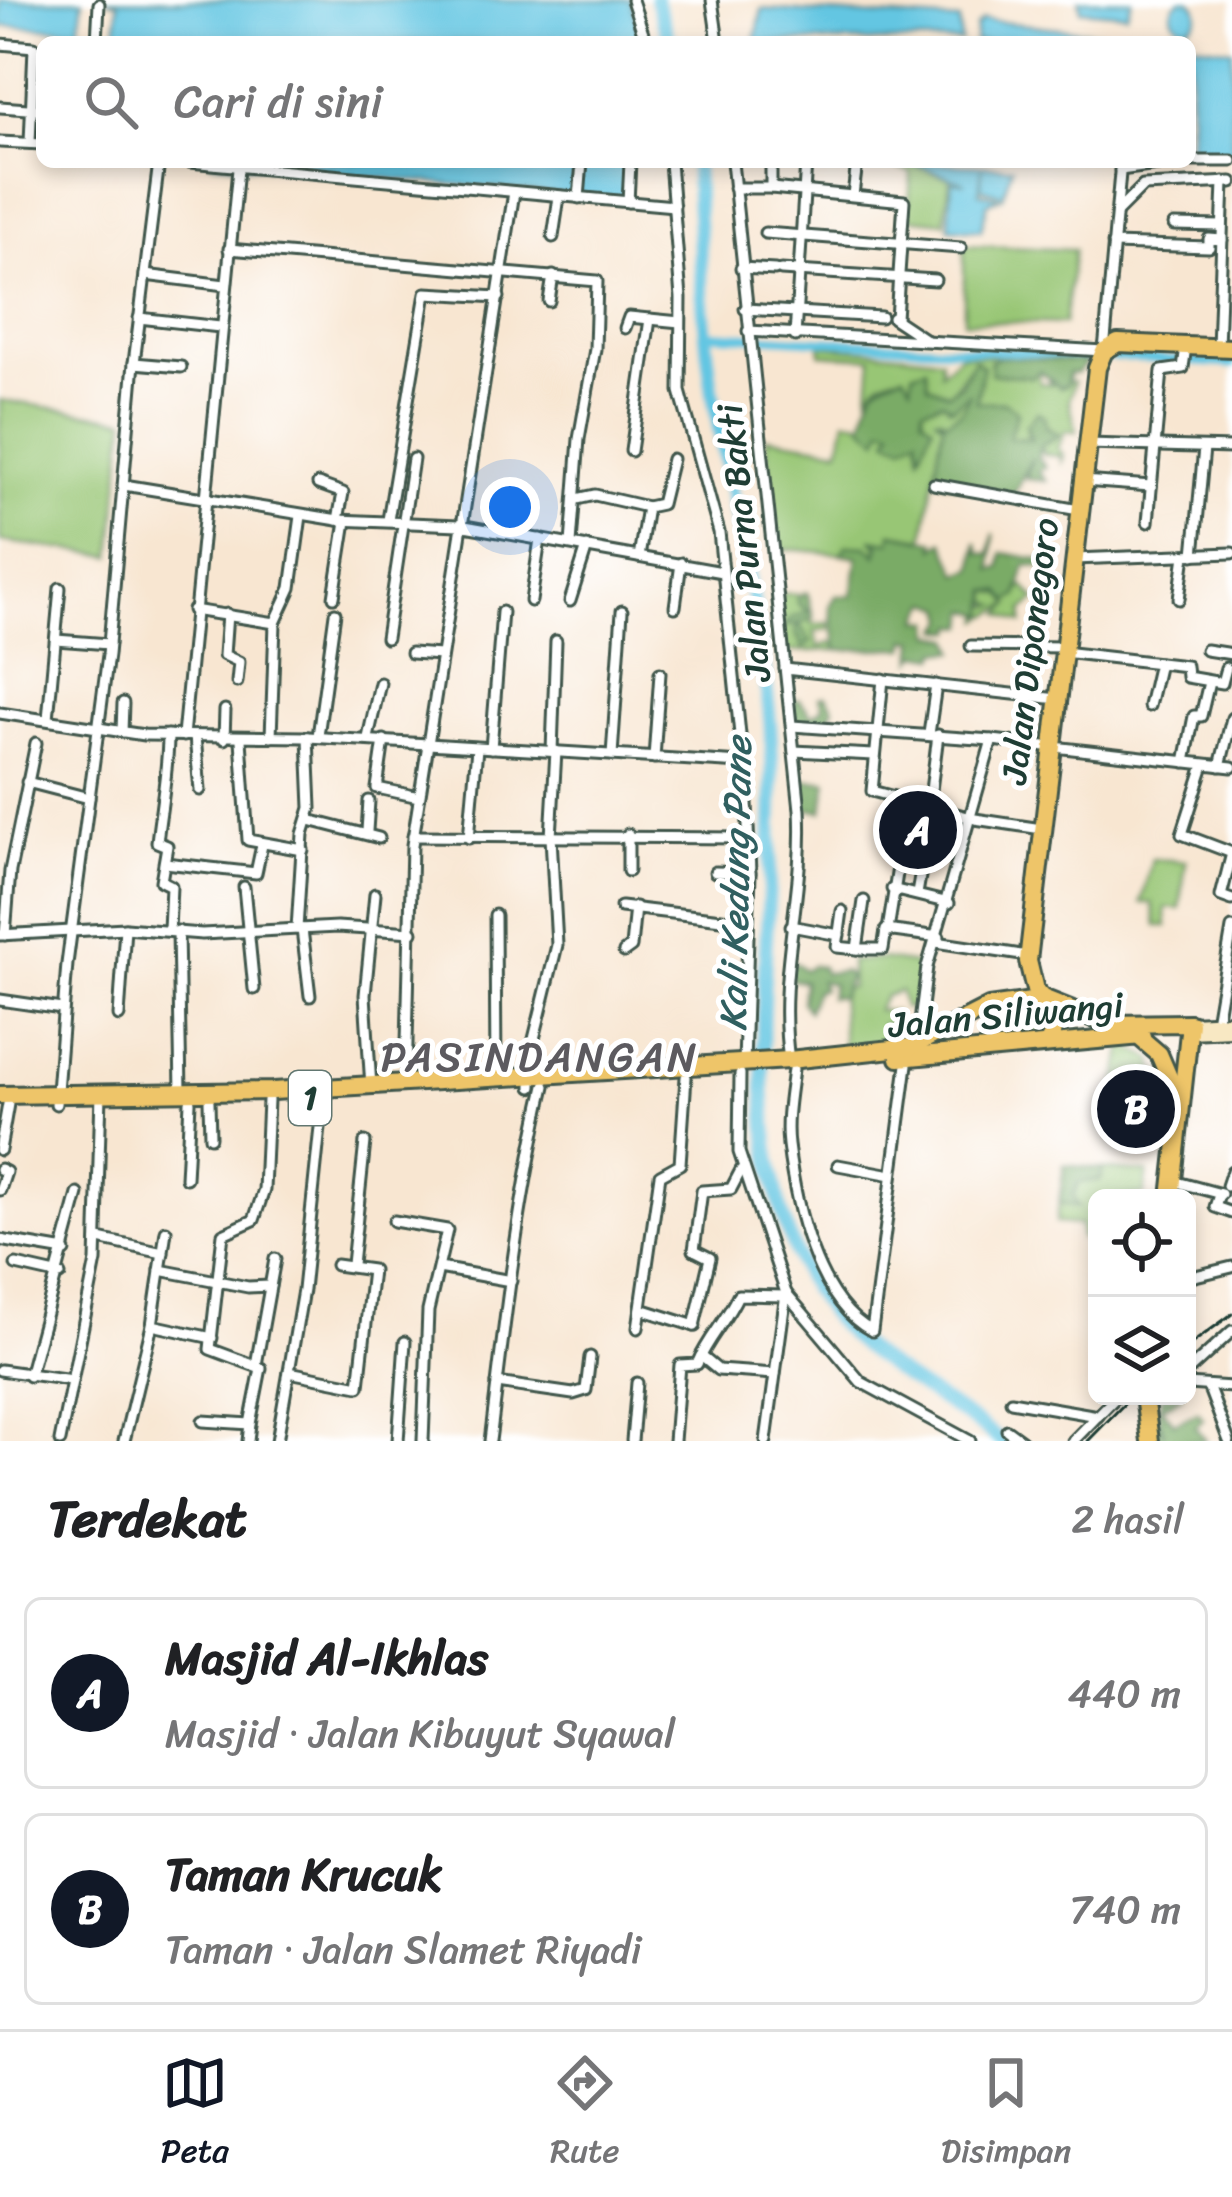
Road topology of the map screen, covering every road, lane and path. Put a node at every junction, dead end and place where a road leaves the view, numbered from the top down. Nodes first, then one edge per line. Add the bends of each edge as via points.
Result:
1 (632, 0) edge
2 (712, 0) edge
3 (99, 4) dead end
4 (97, 36) edge
5 (644, 36) edge
6 (717, 36) edge
7 (0, 44) edge
8 (36, 47) edge
9 (0, 106) edge
10 (36, 109) edge
11 (0, 142) edge
12 (36, 144) edge
13 (1196, 161) edge
14 (1232, 161) edge
15 (159, 168) edge
16 (231, 168) edge
17 (582, 168) edge
18 (631, 168) edge
19 (671, 168) edge
20 (732, 168) edge
21 (771, 168) edge
22 (806, 168) edge
23 (855, 168) edge
24 (1121, 168) edge
25 (238, 169) junction
26 (1228, 182) edge
27 (734, 188) junction
28 (770, 188) junction
29 (805, 191) junction
30 (514, 192) junction
31 (853, 195) junction
32 (559, 197) junction
33 (579, 198) junction
34 (628, 202) junction
35 (674, 206) junction
36 (1115, 217) junction
37 (1174, 224) dead end
38 (1222, 226) junction
39 (738, 232) junction
40 (802, 235) junction
41 (553, 237) dead end
42 (902, 242) junction
43 (1226, 243) edge
44 (1113, 244) junction
45 (962, 248) dead end
46 (229, 249) junction
47 (741, 268) junction
48 (505, 269) junction
49 (800, 271) junction
50 (145, 275) junction
51 (553, 276) junction
52 (899, 278) junction
53 (935, 280) dead end
54 (225, 285) junction
55 (500, 298) junction
56 (549, 301) dead end
57 (745, 309) junction
58 (1226, 309) edge
59 (796, 312) junction
60 (139, 318) junction
61 (890, 318) junction
62 (650, 319) junction
63 (680, 322) junction
64 (220, 327) junction
65 (625, 328) dead end
66 (748, 331) junction
67 (794, 335) junction
68 (926, 340) junction
69 (1225, 347) edge
70 (1185, 356) junction
71 (1101, 357) junction
72 (134, 362) junction
73 (182, 367) dead end
74 (1087, 444) junction
75 (1155, 446) junction
76 (1204, 448) junction
77 (1232, 448) edge
78 (632, 451) dead end
79 (413, 459) dead end
80 (672, 459) dead end
81 (1083, 481) junction
82 (318, 484) dead end
83 (934, 484) dead end
84 (124, 485) junction
85 (1151, 486) junction
86 (206, 497) junction
87 (577, 499) junction
88 (647, 507) junction
89 (1079, 510) junction
90 (526, 511) dead end
91 (301, 515) junction
92 (388, 520) junction
93 (342, 521) junction
94 (406, 521) junction
95 (1148, 522) dead end
96 (460, 525) junction
97 (523, 536) junction
98 (540, 539) junction
99 (572, 544) junction
100 (587, 547) junction
101 (1232, 553) edge
102 (1190, 555) junction
103 (639, 557) junction
104 (1074, 559) junction
105 (681, 563) junction
106 (722, 572) junction
107 (60, 588) dead end
108 (334, 597) dead end
109 (1179, 598) dead end
110 (532, 601) dead end
111 (570, 601) dead end
112 (675, 607) dead end
113 (193, 610) junction
114 (622, 611) dead end
115 (502, 612) dead end
116 (335, 613) dead end
117 (227, 614) junction
118 (275, 623) junction
119 (386, 638) dead end
120 (56, 640) junction
121 (556, 641) dead end
122 (109, 644) junction
123 (971, 646) dead end
124 (1064, 649) junction
125 (1206, 650) dead end
126 (412, 653) dead end
127 (1232, 654) edge
128 (441, 656) junction
129 (1159, 663) junction
130 (1226, 668) dead end
131 (785, 669) junction
132 (660, 673) dead end
133 (883, 679) junction
134 (237, 682) dead end
135 (1209, 682) junction
136 (380, 683) dead end
137 (936, 686) junction
138 (1058, 699) junction
139 (123, 703) dead end
140 (1148, 706) dead end
141 (225, 710) dead end
142 (0, 713) edge
143 (48, 718) junction
144 (1232, 718) edge
145 (792, 727) junction
146 (99, 729) junction
147 (877, 731) junction
148 (122, 732) junction
149 (168, 735) junction
150 (933, 735) junction
151 (183, 736) junction
152 (313, 736) junction
153 (195, 737) junction
154 (271, 737) junction
155 (368, 738) junction
156 (224, 739) junction
157 (241, 740) junction
158 (384, 740) junction
159 (992, 740) junction
160 (36, 743) dead end
161 (428, 745) junction
162 (477, 748) junction
163 (491, 748) junction
164 (1052, 748) junction
165 (554, 751) junction
166 (794, 751) junction
167 (612, 754) junction
168 (874, 755) junction
169 (654, 758) junction
170 (1185, 762) junction
171 (742, 764) junction
172 (1204, 765) junction
173 (1226, 766) edge
174 (27, 782) junction
175 (200, 790) dead end
176 (418, 796) junction
177 (89, 798) junction
178 (369, 801) dead end
179 (929, 806) junction
180 (972, 818) junction
181 (309, 820) junction
182 (1043, 829) junction
183 (367, 831) junction
184 (628, 834) junction
185 (413, 836) junction
186 (903, 836) dead end
187 (551, 837) junction
188 (379, 838) dead end
189 (469, 838) junction
190 (749, 838) junction
191 (262, 845) junction
192 (926, 847) dead end
193 (303, 850) junction
194 (1232, 853) edge
195 (165, 863) junction
196 (628, 871) dead end
197 (716, 872) dead end
198 (750, 873) junction
199 (244, 886) dead end
200 (892, 889) junction
201 (375, 894) dead end
202 (917, 894) junction
203 (1232, 900) edge
204 (864, 901) dead end
205 (949, 904) junction
206 (621, 908) dead end
207 (635, 908) junction
208 (842, 910) dead end
209 (495, 915) dead end
210 (747, 922) junction
211 (791, 926) junction
212 (859, 926) junction
213 (125, 928) junction
214 (368, 928) junction
215 (1232, 928) edge
216 (300, 929) junction
217 (840, 929) junction
218 (888, 930) junction
219 (173, 931) junction
220 (250, 932) junction
221 (412, 932) junction
222 (70, 934) junction
223 (3, 935) edge
224 (938, 939) junction
225 (857, 949) junction
226 (624, 952) dead end
227 (1028, 958) junction
228 (254, 989) dead end
229 (310, 996) dead end
230 (1045, 999) junction
231 (0, 1000) edge
232 (990, 1007) junction
233 (62, 1009) junction
234 (119, 1016) dead end
235 (1232, 1025) edge
236 (1216, 1026) junction
237 (1184, 1028) junction
238 (1138, 1036) junction
239 (1048, 1043) junction
240 (992, 1049) junction
241 (912, 1051) junction
242 (1187, 1059) junction
243 (788, 1065) junction
244 (745, 1069) junction
245 (664, 1074) junction
246 (686, 1077) junction
247 (496, 1080) junction
248 (406, 1084) junction
249 (536, 1084) junction
250 (370, 1087) junction
251 (1174, 1089) junction
252 (324, 1093) junction
253 (248, 1096) junction
254 (271, 1097) junction
255 (193, 1098) junction
256 (101, 1099) junction
257 (63, 1100) junction
258 (3, 1101) edge
259 (210, 1137) dead end
260 (365, 1142) dead end
261 (0, 1150) edge
262 (743, 1165) junction
263 (838, 1165) dead end
264 (0, 1169) edge
265 (1232, 1171) edge
266 (892, 1175) junction
267 (186, 1178) dead end
268 (1161, 1189) edge
269 (1172, 1189) edge
270 (0, 1190) edge
271 (1225, 1191) edge
272 (78, 1194) dead end
273 (1232, 1213) edge
274 (394, 1221) dead end
275 (166, 1231) dead end
276 (99, 1239) junction
277 (0, 1240) edge
278 (64, 1251) junction
279 (163, 1253) junction
280 (275, 1259) dead end
281 (352, 1264) junction
282 (16, 1265) dead end
283 (336, 1265) dead end
284 (1232, 1267) edge
285 (440, 1268) junction
286 (160, 1270) junction
287 (60, 1275) junction
288 (1196, 1276) edge
289 (221, 1281) junction
290 (512, 1281) junction
291 (270, 1286) junction
292 (785, 1295) junction
293 (641, 1309) junction
294 (152, 1324) junction
295 (694, 1326) junction
296 (638, 1328) dead end
297 (1232, 1330) edge
298 (712, 1331) junction
299 (212, 1338) junction
300 (405, 1342) dead end
301 (701, 1356) junction
302 (590, 1357) dead end
303 (1196, 1364) edge
304 (256, 1365) junction
305 (0, 1370) edge
306 (290, 1372) junction
307 (775, 1374) junction
308 (29, 1376) junction
309 (72, 1380) junction
310 (497, 1383) junction
311 (638, 1383) dead end
312 (1196, 1385) edge
313 (1208, 1386) junction
314 (1232, 1387) edge
315 (1012, 1401) dead end
316 (1108, 1405) edge
317 (1145, 1405) edge
318 (1147, 1405) edge
319 (1098, 1416) junction
320 (203, 1421) dead end
321 (250, 1424) junction
322 (1007, 1430) dead end
323 (60, 1441) edge
324 (124, 1441) edge
325 (248, 1441) edge
326 (277, 1441) edge
327 (398, 1441) edge
328 (423, 1441) edge
329 (490, 1441) edge
330 (632, 1441) edge
331 (674, 1441) edge
332 (766, 1441) edge
333 (970, 1441) edge
334 (1022, 1441) edge
335 (1073, 1441) edge
336 (1138, 1441) edge
337 (1150, 1441) edge
338 (1229, 1441) edge

1 - 5 street
2 - 6 street
3 - 4 street
7 - 8 street
9 - 10 street
11 - 12 street
13 - 14 street
15 - 50 street
16 - 25 street
17 - 33 street
18 - 34 street
19 - 35 street
20 - 27 street, Jalan Purna Bakti
21 - 28 street
22 - 29 street
23 - 31 street
24 - 36 street
25 - 30 street
25 - 46 street
26 - 36 street via 1143,186
26 - 38 street
27 - 28 street
27 - 39 street, Jalan Purna Bakti
28 - 29 street
29 - 31 street
29 - 40 street
30 - 32 street
30 - 48 street
31 - 42 street via 903,200
32 - 33 street
32 - 41 street
33 - 34 street
34 - 35 street
35 - 63 street
36 - 44 street
37 - 38 street
38 - 43 street
39 - 40 street
39 - 47 street, Jalan Purna Bakti
40 - 42 street
40 - 49 street
42 - 45 street
42 - 52 street
43 - 44 street
43 - 58 street
44 - 71 street
46 - 48 street
46 - 54 street
47 - 49 street
47 - 57 street, Jalan Purna Bakti
48 - 51 street
48 - 55 street
49 - 52 street
49 - 59 street
50 - 54 street
50 - 60 street
51 - 56 street
51 - 87 street via 598,284
52 - 53 street
52 - 61 street
54 - 64 street
55 - 92 street via 426,293
55 - 96 street
57 - 59 street
57 - 66 street, Jalan Purna Bakti
58 - 69 street
59 - 61 street
59 - 67 street
60 - 64 street
60 - 72 street
61 - 68 street
62 - 63 street
62 - 65 street via 629,317
62 - 78 street
63 - 106 street via 683,411 716,514
64 - 86 street
66 - 67 street
66 - 131 street, Jalan Purna Bakti
67 - 68 street
68 - 71 street
69 - 70 highway
70 - 71 highway via 1122,343
70 - 75 street via 1162,369
71 - 74 highway, Jalan Diponegoro / 1
72 - 73 street
72 - 84 street
74 - 75 street
74 - 81 highway, Jalan Diponegoro / 1
75 - 76 street
75 - 85 street
76 - 77 street
76 - 102 street
79 - 94 street
80 - 88 street via 661,504
81 - 85 street
81 - 89 highway, Jalan Diponegoro / 1
82 - 93 street via 342,491
83 - 89 street
84 - 86 street
84 - 122 street
85 - 95 street
86 - 91 street
86 - 113 street
87 - 88 street via 595,495
87 - 99 street
88 - 103 street
89 - 104 highway, Jalan Diponegoro / 1
90 - 97 street
91 - 93 street
91 - 118 street via 291,588
92 - 93 street
92 - 94 street
93 - 108 street
94 - 96 street
94 - 119 street
96 - 97 street
96 - 128 street
97 - 98 street
98 - 99 street
98 - 110 street
99 - 100 street
100 - 103 street
100 - 111 street
101 - 102 street
102 - 104 street
102 - 109 street
103 - 105 street
104 - 124 highway, Jalan Diponegoro / 1
105 - 106 street
105 - 112 street
106 - 171 street
107 - 120 street
113 - 117 street
113 - 151 street
114 - 167 street
115 - 163 street
116 - 152 street
117 - 118 street
117 - 134 street via 224,655 239,662
118 - 154 street
120 - 122 street
120 - 143 street
121 - 165 street
122 - 146 street
123 - 124 street
124 - 129 street
124 - 138 highway, Jalan Diponegoro / 1
125 - 127 street
126 - 128 street
128 - 161 street
129 - 135 street via 1188,667 1188,677
129 - 140 street
130 - 135 street via 1222,683
131 - 133 street
131 - 145 street, Jalan Purna Bakti
132 - 169 street
133 - 137 street
133 - 147 street
135 - 170 street
136 - 155 street
137 - 138 street
137 - 150 street
138 - 164 highway, Jalan Diponegoro / 1
139 - 148 street
141 - 156 street
142 - 143 street
143 - 146 street
144 - 173 street
145 - 147 street
145 - 166 street, Jalan Purna Bakti
146 - 148 street
146 - 177 street
147 - 150 street
147 - 168 street
148 - 149 street
149 - 151 street
149 - 195 street via 157,842 167,846
150 - 159 street
150 - 179 street
151 - 153 street
152 - 154 street
152 - 155 street
152 - 181 street
153 - 156 street
153 - 175 street
154 - 157 street
155 - 158 street
156 - 157 street
157 - 191 street via 248,840
158 - 161 street
158 - 176 street via 377,788
159 - 164 street
159 - 180 street
160 - 174 street
161 - 162 street
161 - 176 street
162 - 163 street
162 - 189 street
163 - 165 street
164 - 170 street
164 - 182 highway, Jalan Diponegoro / 1
165 - 167 street
165 - 187 street
166 - 168 street
166 - 211 street, Jalan Purna Bakti via 801,843
167 - 169 street
168 - 179 street via 872,791
169 - 171 street
170 - 172 street
171 - 190 street
172 - 173 street
172 - 194 street via 1183,834
174 - 177 street
174 - 223 street
176 - 185 street
177 - 222 street
178 - 183 street
179 - 180 street
180 - 182 street
180 - 205 street
181 - 183 street
181 - 193 street
182 - 227 highway, Jalan Diponegoro / 1
183 - 188 street
184 - 187 street
184 - 190 street
184 - 196 street
185 - 189 street
185 - 221 street
186 - 200 street
187 - 189 street
187 - 249 street via 555,965 533,1043
190 - 198 street
191 - 193 street
191 - 195 street via 256,873
192 - 202 street
193 - 216 street
194 - 203 street via 1221,896
195 - 219 street
197 - 198 street
198 - 210 street
199 - 220 street
200 - 202 street
200 - 218 street
201 - 214 street
202 - 205 street
204 - 212 street
205 - 224 street
206 - 207 street
207 - 210 street
207 - 226 street
208 - 217 street
209 - 247 street
210 - 244 street
211 - 217 street
211 - 243 street, Jalan Purna Bakti via 783,979
212 - 217 street
212 - 225 street
213 - 219 street
213 - 222 street
213 - 234 street
214 - 216 street
214 - 221 street
214 - 250 street
215 - 236 street
216 - 220 street
216 - 229 street
217 - 225 street via 837,947
218 - 224 street
218 - 225 street via 883,949
219 - 220 street
219 - 255 street
220 - 228 street
221 - 248 street
222 - 223 street
222 - 233 street
224 - 227 street
224 - 241 street
227 - 230 highway
227 - 232 highway, 1 via 1010,994
230 - 232 highway, Jalan Siliwangi / 1
230 - 237 highway, Jalan Siliwangi via 1108,1024
230 - 239 highway via 1060,1017
231 - 233 street
232 - 240 highway via 976,1030
232 - 241 highway, Jalan Siliwangi / 1
233 - 257 street
235 - 236 main road, Jalan Siliwangi
236 - 237 main road, Jalan Siliwangi
236 - 242 main road
237 - 238 highway, Jalan Siliwangi
237 - 242 highway
237 - 251 highway
238 - 239 highway, Jalan Siliwangi
238 - 251 highway via 1159,1054
239 - 240 highway, Jalan Siliwangi / 1
240 - 241 highway, Jalan Siliwangi / 1
241 - 243 highway, Jalan Siliwangi / 1
241 - 266 street
242 - 269 highway
243 - 244 highway, 1
243 - 266 street, Jalan Purna Bakti via 788,1145 812,1238 833,1294 865,1328 876,1328
244 - 245 highway, 1
244 - 246 highway, 1
244 - 262 street via 737,1140
245 - 246 highway, 1
245 - 249 highway, 1
246 - 293 street via 680,1167 660,1173
247 - 248 highway, 1
247 - 249 highway, 1
248 - 250 highway, 1
249 - 252 highway, 1
249 - 290 street
250 - 252 highway, 1
251 - 268 highway
252 - 254 highway, 1
252 - 306 street
253 - 254 highway, 1
253 - 255 highway, 1
253 - 255 highway, 1
254 - 289 street via 263,1196 254,1220 223,1234
255 - 256 highway, 1
255 - 259 street
255 - 267 street
256 - 257 highway, 1
256 - 276 street
257 - 258 highway, 1
258 - 261 street
260 - 281 street
262 - 292 street
262 - 295 street via 731,1189 702,1191 694,1250 710,1258
263 - 266 street
264 - 270 street
265 - 271 street
271 - 273 street via 1216,1207
272 - 278 street
274 - 285 street via 447,1229
275 - 279 street
276 - 279 street
276 - 309 street
277 - 278 street
278 - 287 street
279 - 286 street
280 - 291 street
281 - 283 street
281 - 306 street via 372,1270 359,1386
282 - 287 street
284 - 288 street
285 - 290 street
285 - 328 street via 428,1311
286 - 289 street
286 - 294 street
287 - 308 street
289 - 291 street
289 - 299 street
290 - 310 street
291 - 304 street
292 - 298 street via 740,1294
292 - 307 street
292 - 333 street via 852,1375
293 - 295 street
293 - 296 street
294 - 299 street
294 - 324 street
295 - 298 street
297 - 303 street
298 - 301 street
299 - 304 street via 211,1352
300 - 327 street
301 - 307 street via 718,1370
301 - 331 street via 679,1367
302 - 310 street via 586,1390 573,1394
304 - 321 street
305 - 308 street
306 - 326 street
307 - 332 street
308 - 309 street
309 - 323 street
310 - 329 street
311 - 330 street
312 - 313 street
313 - 314 street
313 - 338 street
315 - 319 street
316 - 319 street
317 - 336 highway
318 - 337 highway
319 - 335 street
320 - 321 street
321 - 325 street
322 - 334 street

